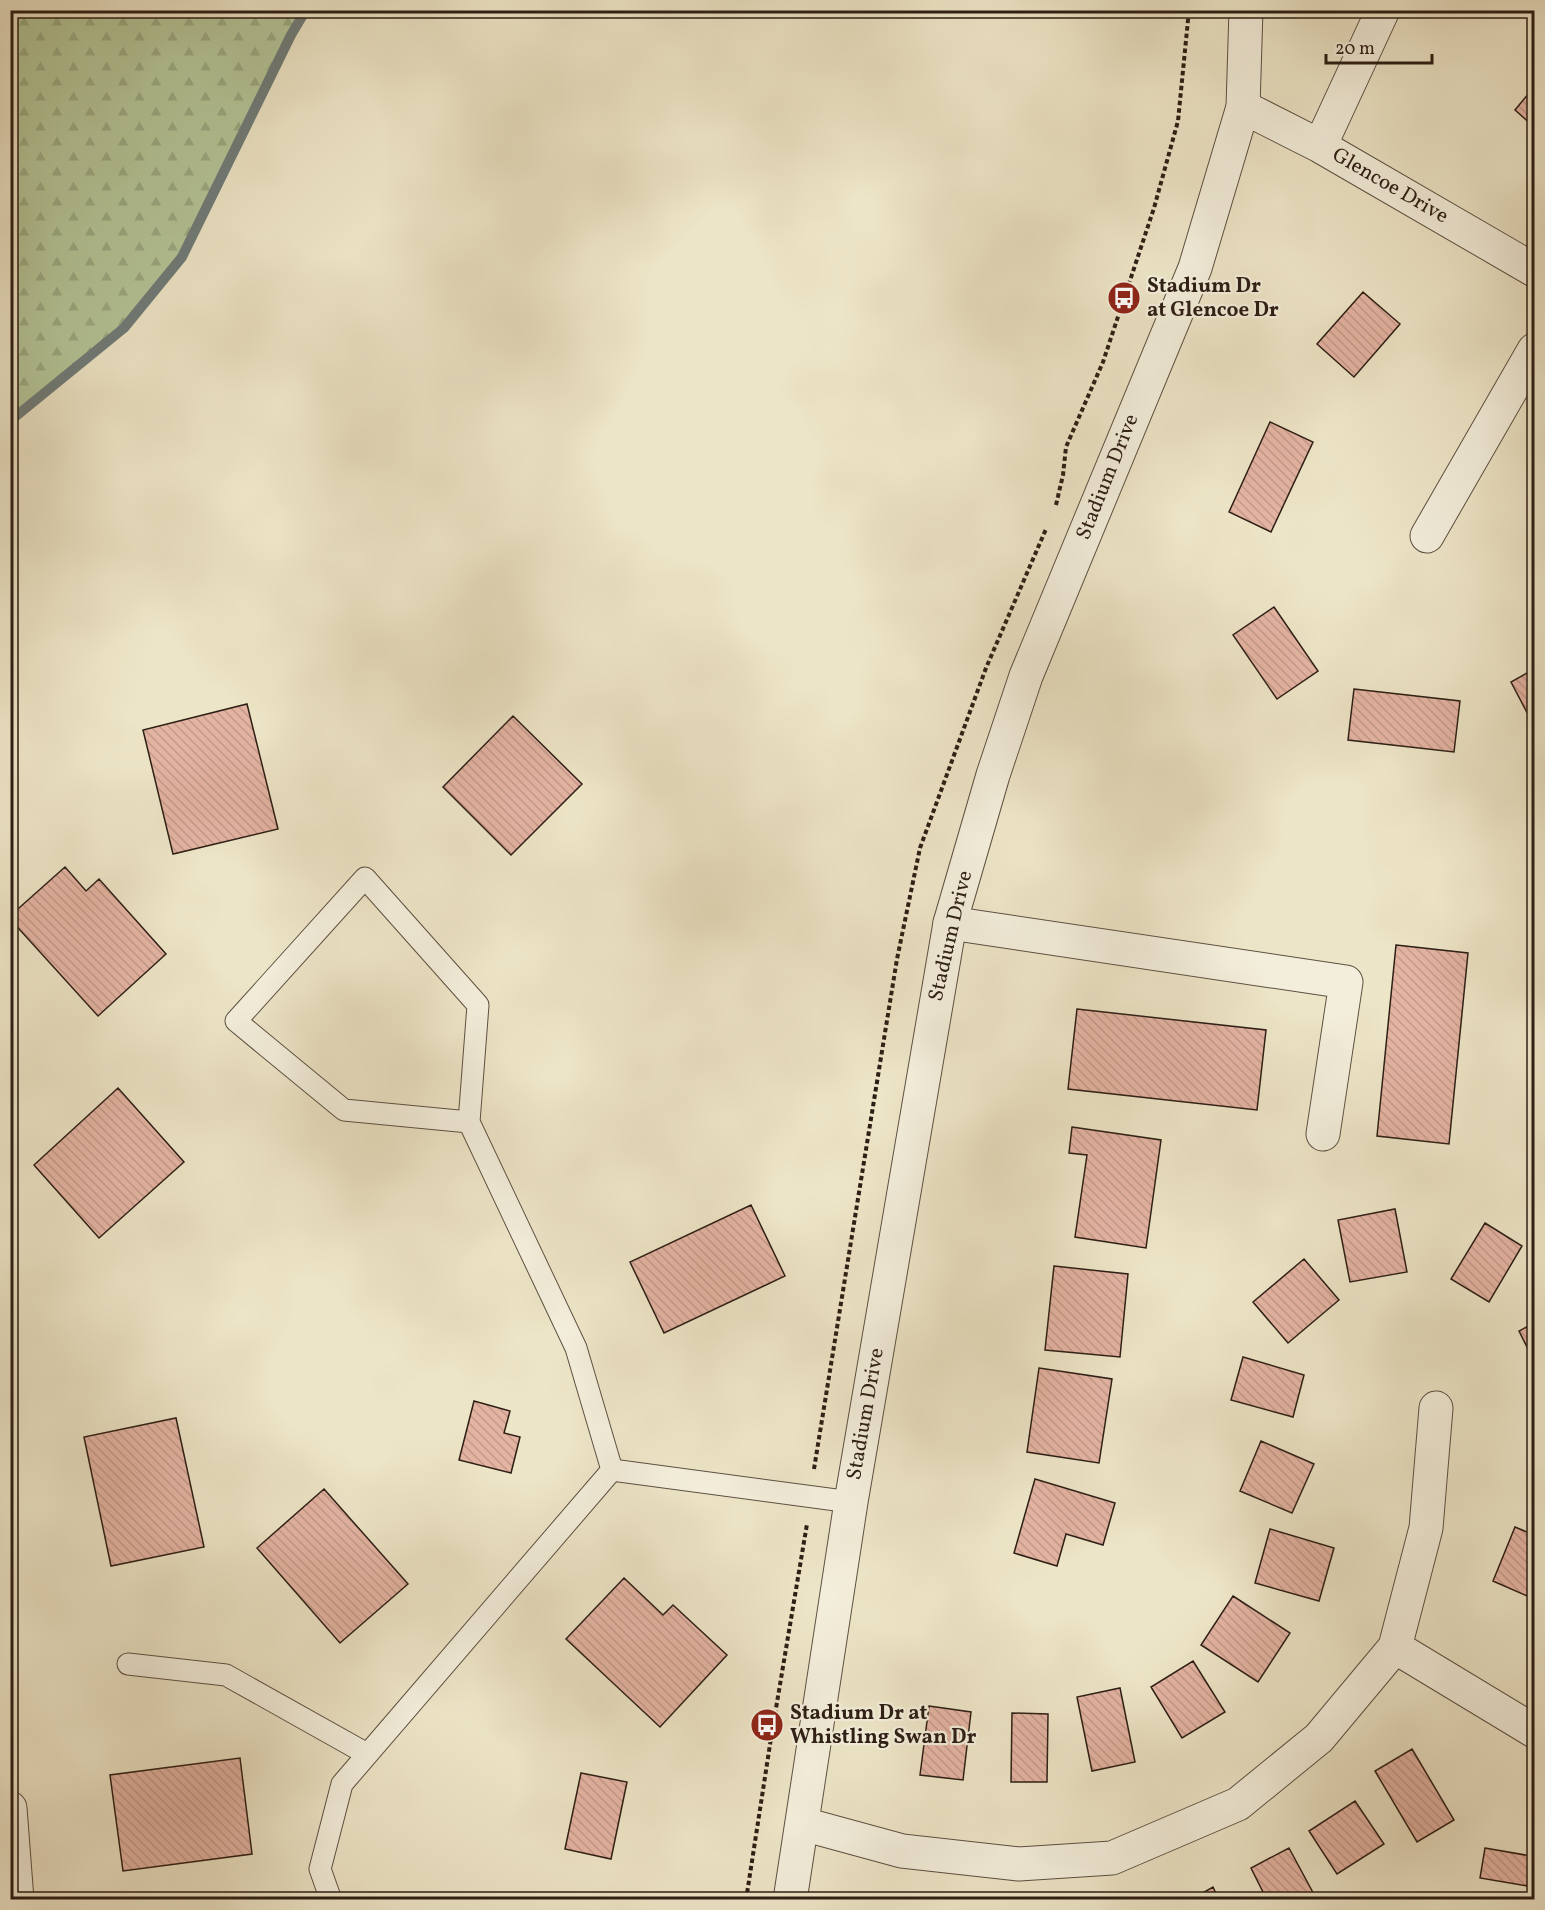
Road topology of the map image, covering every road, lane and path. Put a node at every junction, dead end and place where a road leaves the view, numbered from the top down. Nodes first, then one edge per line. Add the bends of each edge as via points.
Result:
1 (1246, 10) edge
2 (1383, 10) edge
3 (1243, 107) junction
4 (1320, 146) junction
5 (1534, 270) edge
6 (1534, 350) edge
7 (1427, 536) dead end
8 (950, 923) junction
9 (469, 1122) junction
10 (1323, 1134) dead end
11 (1436, 1408) dead end
12 (612, 1470) junction
13 (851, 1502) junction
14 (804, 1551) dead end
15 (1395, 1647) junction
16 (128, 1664) dead end
17 (1534, 1731) edge
18 (367, 1754) junction
19 (10, 1808) edge
20 (802, 1824) junction
21 (17, 1899) edge
22 (331, 1899) edge
23 (746, 1899) edge
24 (790, 1899) edge

1 - 3 street, Stadium Drive
2 - 4 street
3 - 4 street, Glencoe Drive
3 - 8 street, Stadium Drive via 1195,268 1026,676
4 - 5 street, Glencoe Drive
6 - 7 street
8 - 10 street via 1346,982
8 - 13 street, Stadium Drive
9 - 9 lane via 478,1005 365,878 236,1021 344,1110
9 - 12 lane via 576,1348
11 - 15 street via 1426,1528
12 - 13 lane
12 - 18 lane
13 - 20 street, Stadium Drive
14 - 23 path
15 - 17 street
15 - 20 street via 1319,1738 1238,1804 1112,1858 1019,1864 902,1851
16 - 18 lane via 226,1675
18 - 22 lane via 342,1784 320,1869
19 - 21 street
20 - 24 street, Stadium Drive

